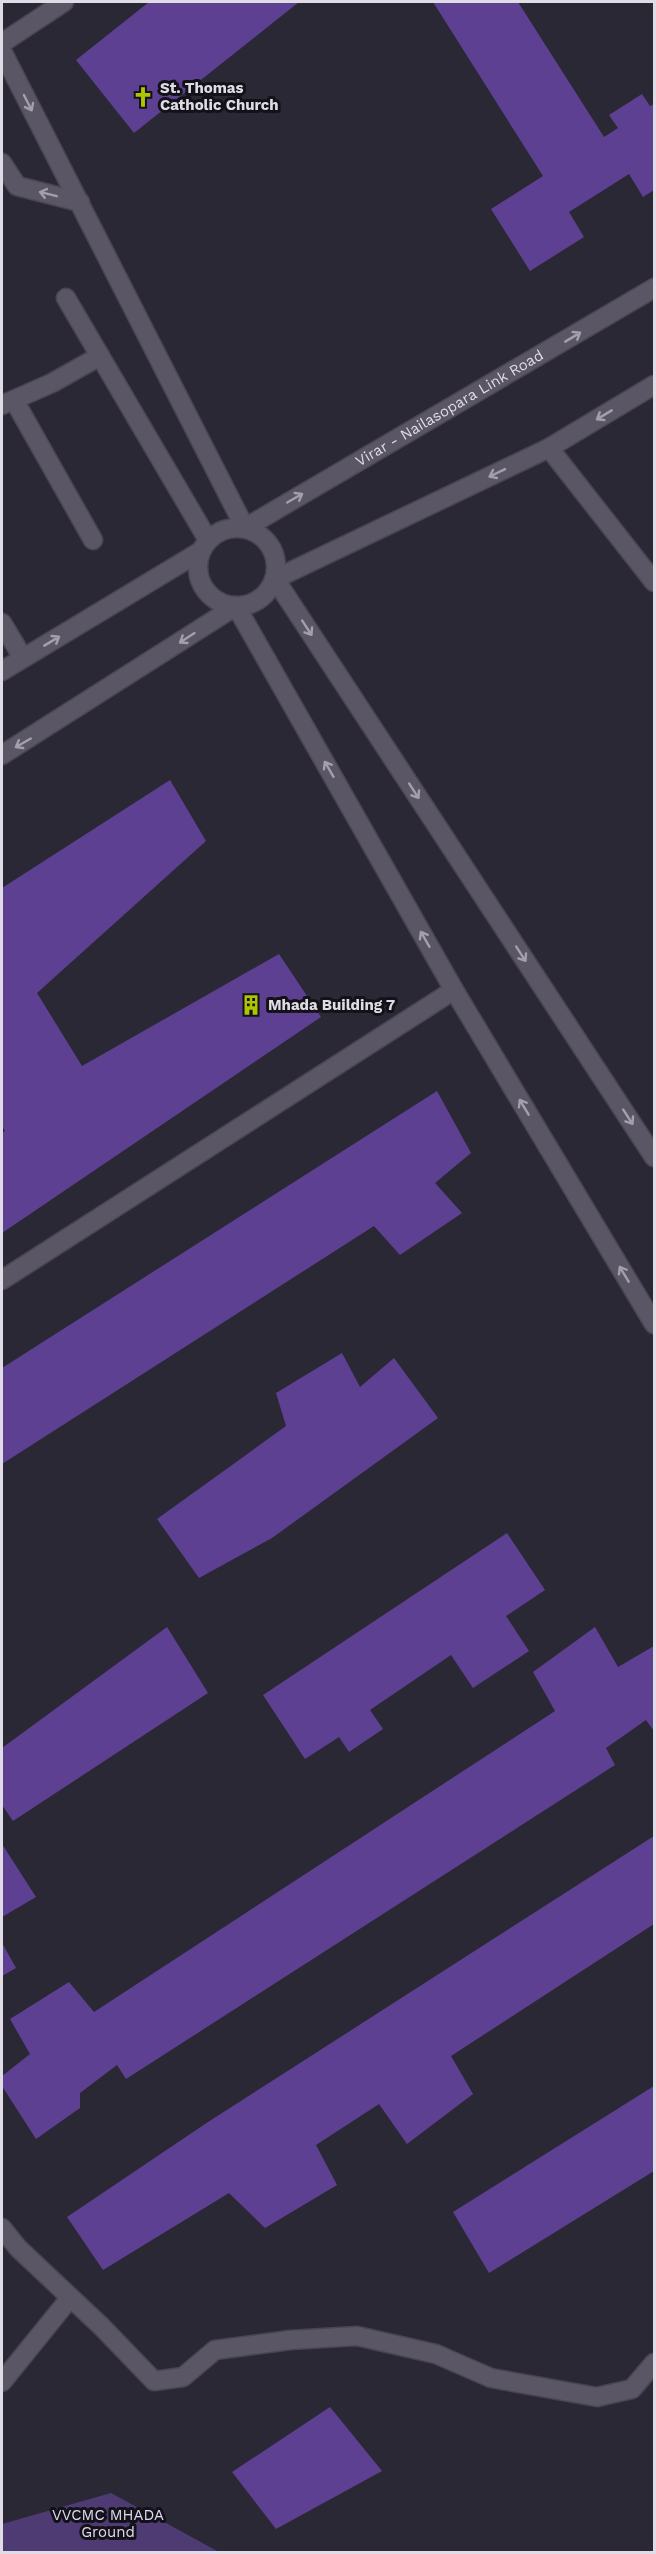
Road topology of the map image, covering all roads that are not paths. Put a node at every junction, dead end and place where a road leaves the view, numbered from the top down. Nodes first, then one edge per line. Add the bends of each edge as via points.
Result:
1 (64, 2) edge
2 (2, 43) edge
3 (2, 51) edge
4 (2, 163) edge
5 (80, 201) junction
6 (654, 288) edge
7 (66, 298) dead end
8 (100, 356) junction
9 (654, 385) edge
10 (8, 403) edge
11 (549, 448) junction
12 (245, 528) junction
13 (93, 540) dead end
14 (204, 546) junction
15 (275, 579) junction
16 (654, 582) edge
17 (236, 606) junction
18 (2, 622) edge
19 (23, 658) junction
20 (2, 671) edge
21 (2, 755) edge
22 (454, 990) junction
23 (654, 1157) edge
24 (2, 1280) edge
25 (654, 1324) edge
26 (5, 2237) edge
27 (70, 2298) junction
28 (654, 2363) edge
29 (2, 2382) edge

1 - 2 street
3 -> 5 street
5 -> 4 street via 17,186
5 - 12 street
12 -> 6 street, Virar - Nailasopara Link Road
7 - 8 street
8 - 10 street
8 - 14 street
9 -> 11 street
10 - 13 street
11 -> 15 street
11 - 16 street
12 - 14 street via 218,532
12 - 15 street via 267,541 276,559
14 - 17 street via 198,563 204,588 223,604
19 -> 14 street
15 - 17 street via 260,599
15 -> 23 street
17 -> 21 street
22 -> 17 street
18 - 19 street
19 - 20 street
22 - 24 street
25 -> 22 street
26 - 27 street
27 - 28 street via 154,2380 183,2377 215,2350 357,2336 436,2354 491,2378 597,2397 632,2389
27 - 29 street

